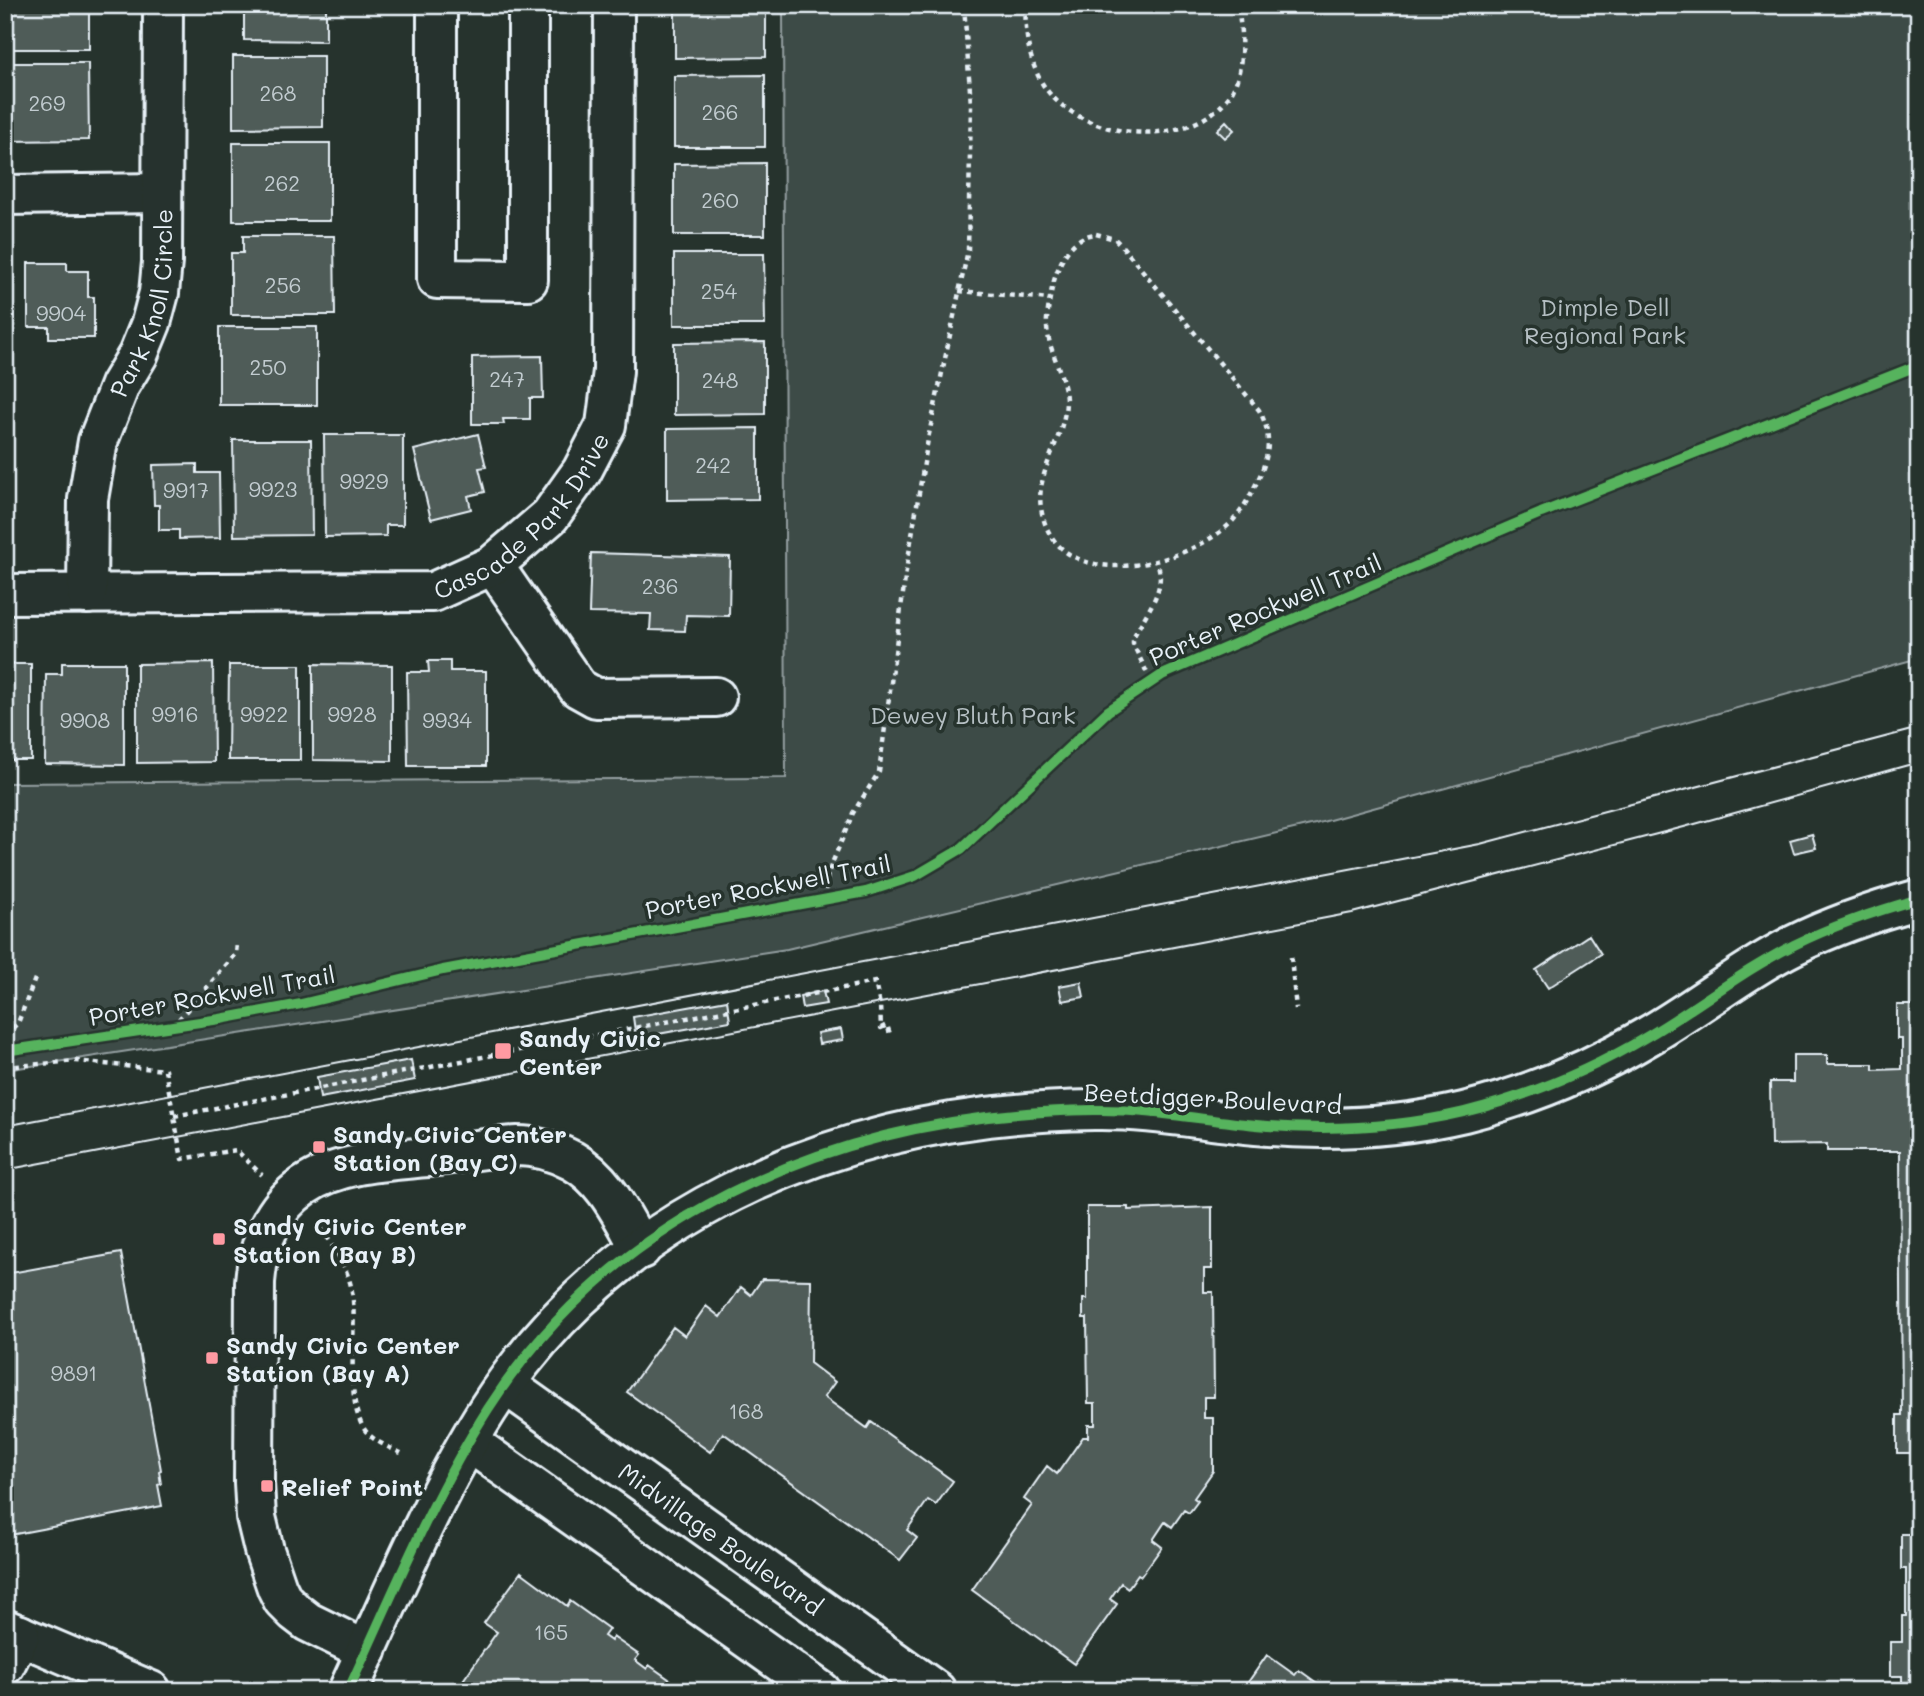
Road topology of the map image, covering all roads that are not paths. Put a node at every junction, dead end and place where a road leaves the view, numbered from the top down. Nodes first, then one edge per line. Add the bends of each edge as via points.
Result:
1 (163, 5) edge
2 (437, 5) edge
3 (528, 5) edge
4 (614, 5) edge
5 (162, 192) junction
6 (5, 195) edge
7 (493, 565) junction
8 (5, 594) edge
9 (87, 594) junction
10 (716, 697) dead end
11 (1919, 899) edge
12 (641, 1249) junction
13 (506, 1385) junction
14 (469, 1442) junction
15 (10, 1643) edge
16 (367, 1651) junction
17 (151, 1691) edge
18 (348, 1691) edge
19 (821, 1691) edge
20 (936, 1691) edge

1 - 5 street, Park Knoll Circle
2 - 3 street via 437,279 528,280
4 - 7 street, Cascade Park Drive via 613,371 606,425 582,471 550,516
5 - 6 street
5 - 9 street, Park Knoll Circle via 159,293 138,355 108,412 91,470
7 - 9 street, Cascade Park Drive via 433,592
7 - 10 street via 578,688 587,694 596,698
8 - 9 street, Cascade Park Drive
11 - 12 street, Beetdigger Boulevard via 1869,913 1793,946 1598,1063 1467,1111 1361,1127 1254,1125 1151,1111 1099,1110 947,1122 892,1132 785,1167 732,1191
12 - 13 street, Beetdigger Boulevard via 560,1319
12 - 16 street via 592,1174 557,1154 519,1146 345,1168 305,1185 274,1218 257,1259 255,1282 256,1517 284,1600 308,1622
13 - 14 street, Beetdigger Boulevard
13 - 20 street, Midvillage Boulevard
14 - 16 street, Beetdigger Boulevard
14 - 19 street
15 - 17 street
16 - 18 street, Beetdigger Boulevard

